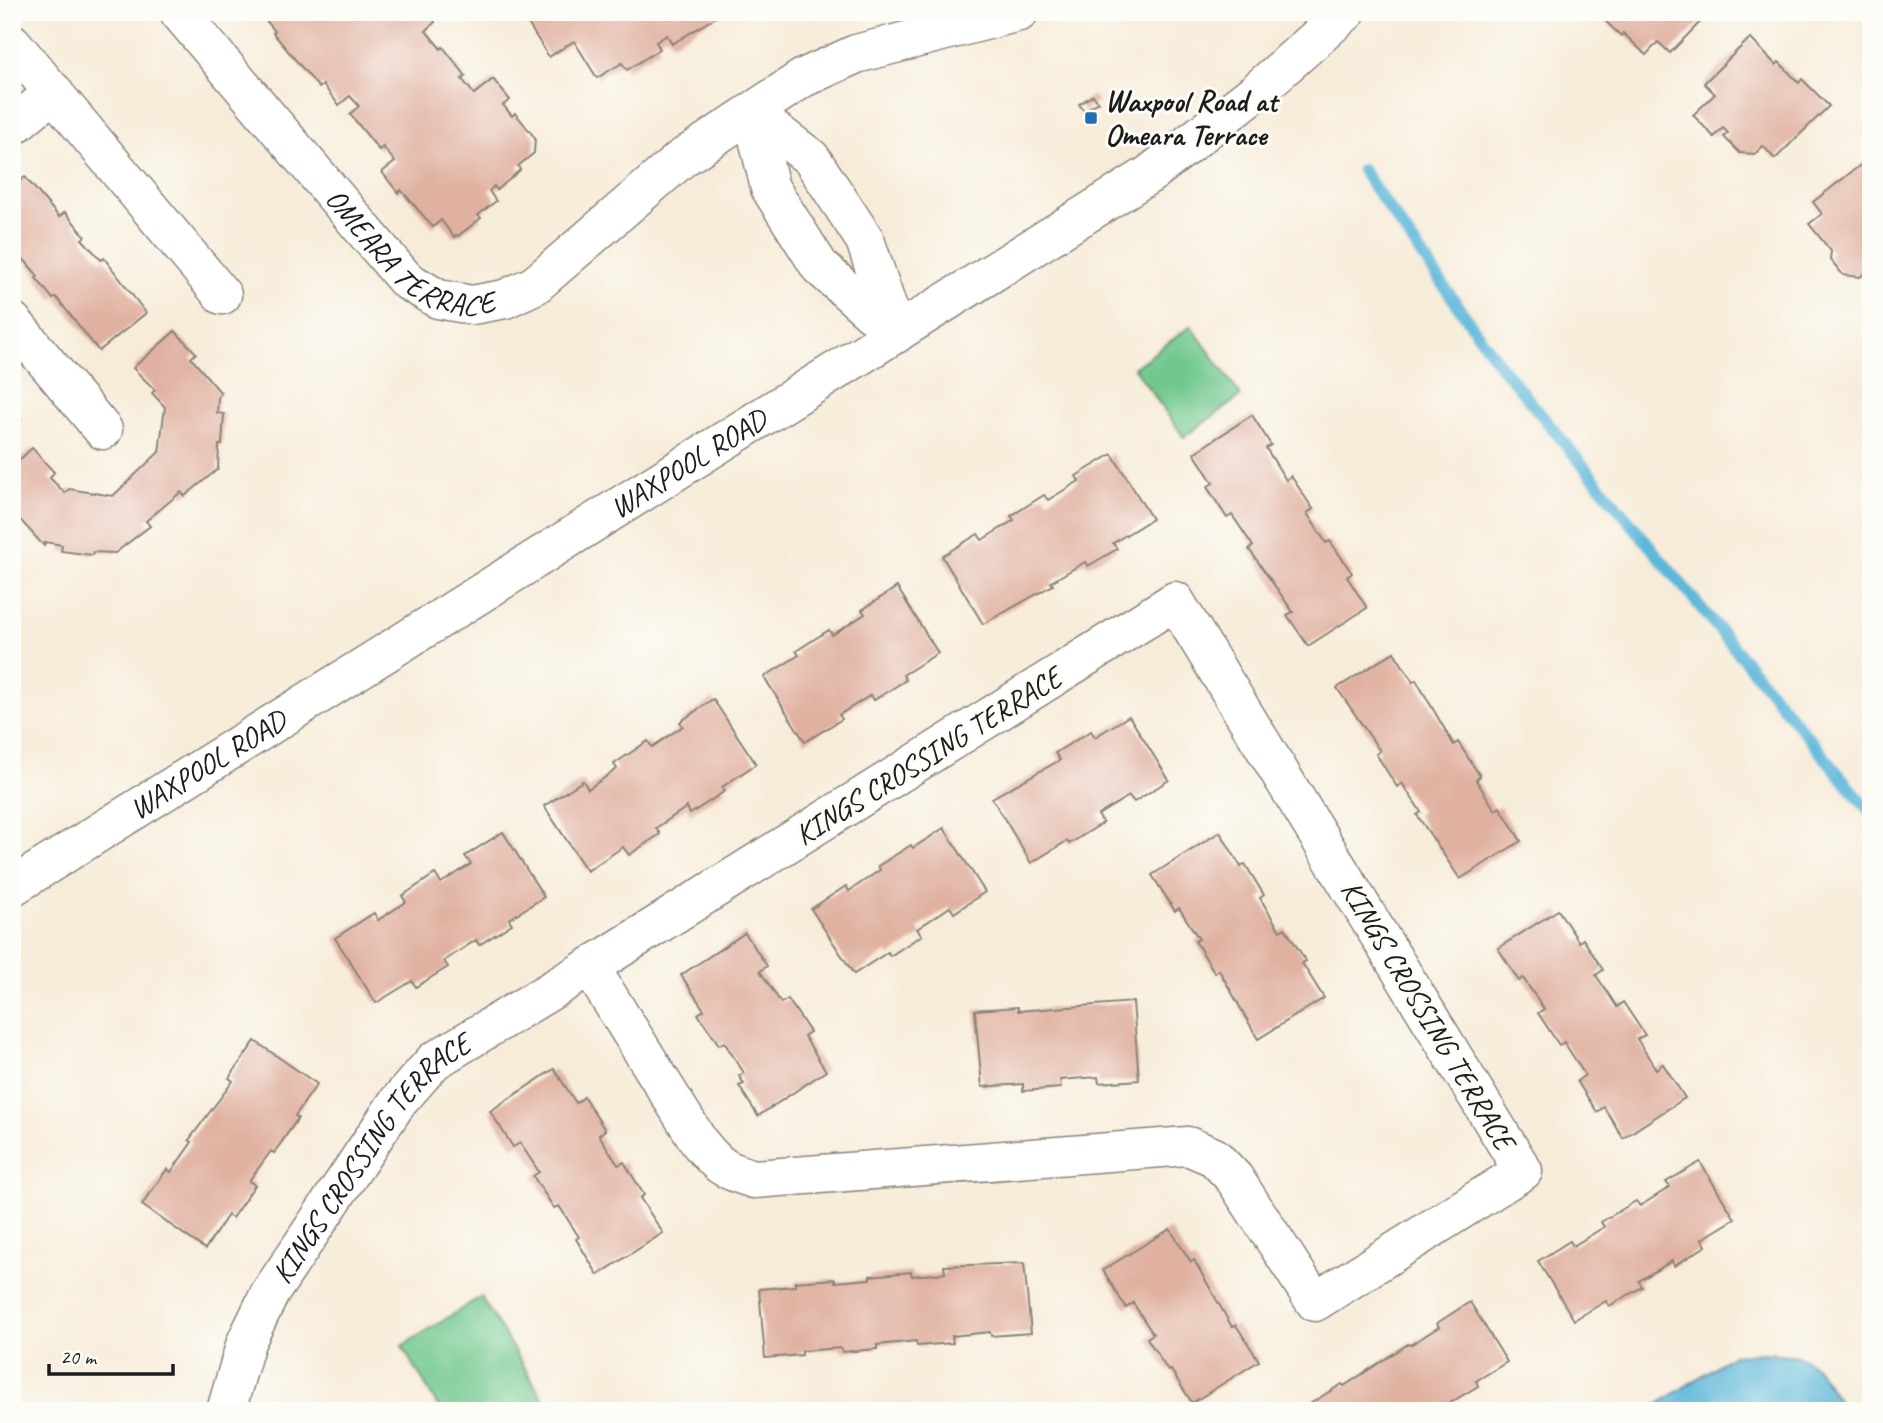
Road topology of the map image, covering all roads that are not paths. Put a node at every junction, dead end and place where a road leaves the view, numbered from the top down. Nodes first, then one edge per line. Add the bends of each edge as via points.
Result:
1 (178, 12) edge
2 (1018, 12) edge
3 (1346, 12) edge
4 (12, 43) edge
5 (54, 92) junction
6 (752, 113) junction
7 (12, 127) edge
8 (222, 295) dead end
9 (12, 321) edge
10 (896, 334) junction
11 (103, 430) dead end
12 (12, 887) edge
13 (590, 967) junction
14 (226, 1411) edge

1 - 6 street, OMEARA TERRACE via 406,280 438,299 472,305 505,299 535,285 657,177
2 - 6 street, OMEARA TERRACE via 856,54 803,78
3 - 10 street, WAXPOOL ROAD via 1258,90 1160,167
4 - 5 street
5 - 7 street
5 - 8 street
6 - 10 street via 811,158 865,240
6 - 10 street via 769,188 820,267
9 - 11 street
10 - 12 street, WAXPOOL ROAD
13 - 13 street, KINGS CROSSING TERRACE via 1175,601 1523,1171 1315,1302 1234,1178 1214,1157 1188,1146 754,1179 727,1171 699,1142
13 - 14 street, KINGS CROSSING TERRACE via 435,1061 397,1102 270,1293 246,1342

